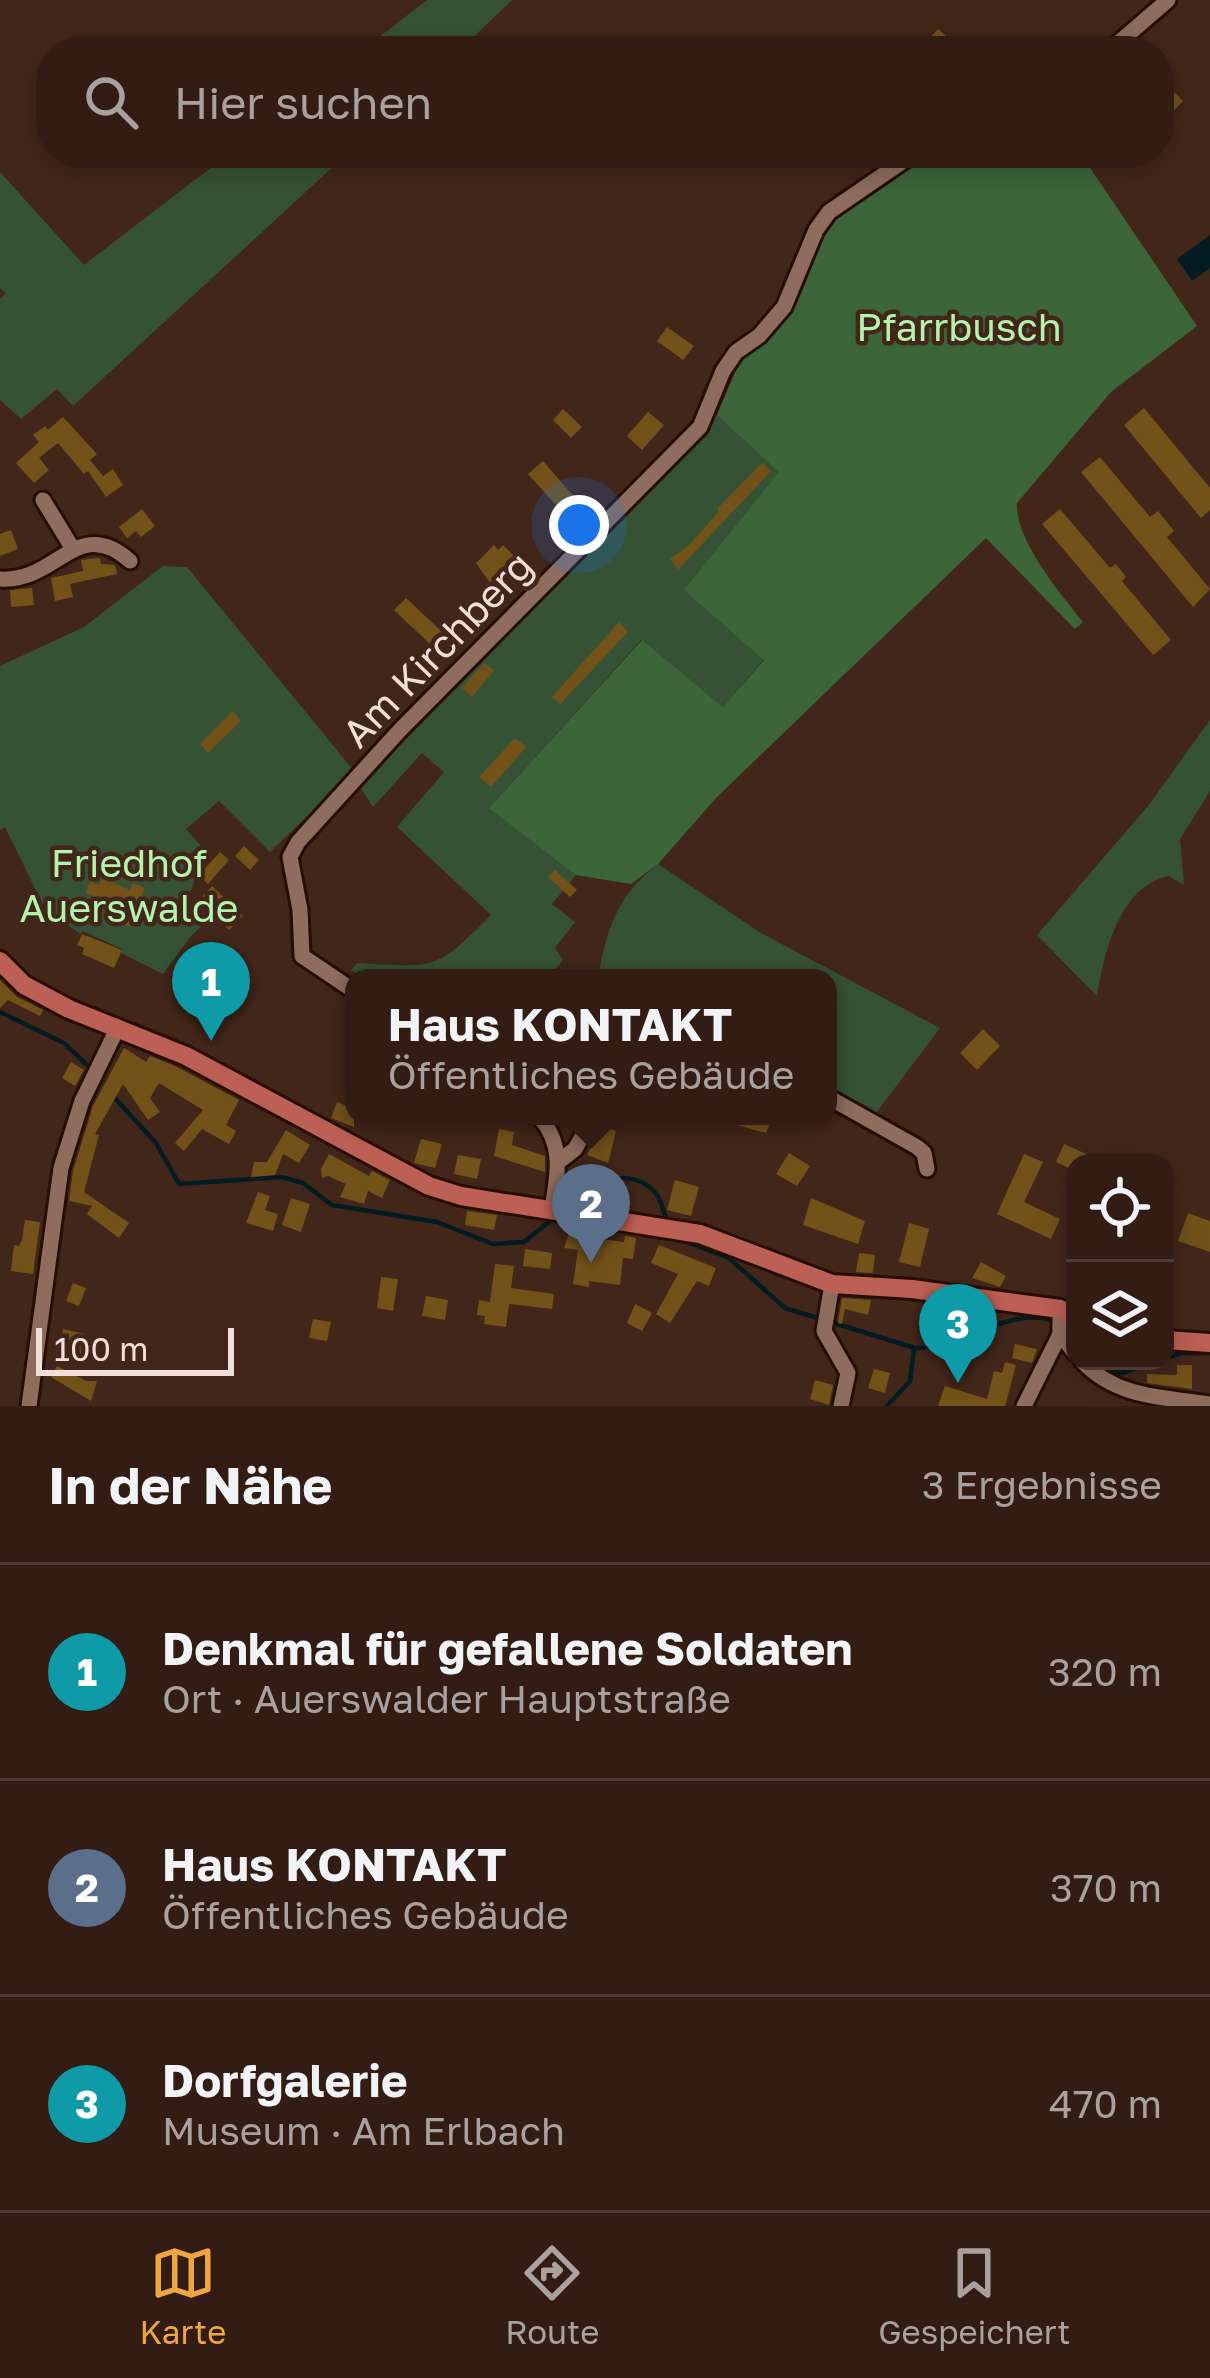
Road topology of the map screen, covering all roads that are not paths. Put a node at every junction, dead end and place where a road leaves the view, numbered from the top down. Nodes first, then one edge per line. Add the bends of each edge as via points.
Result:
1 (1168, 0) edge
2 (1126, 36) edge
3 (893, 168) edge
4 (43, 500) dead end
5 (73, 549) junction
6 (130, 561) dead end
7 (0, 579) edge
8 (0, 961) edge
9 (345, 985) edge
10 (118, 1028) junction
11 (837, 1101) edge
12 (547, 1125) edge
13 (589, 1125) edge
14 (561, 1160) junction
15 (928, 1168) dead end
16 (558, 1209) junction
17 (832, 1285) junction
18 (1063, 1321) edge
19 (1174, 1341) edge
20 (1210, 1343) edge
21 (1091, 1370) edge
22 (1210, 1404) edge
23 (28, 1406) edge
24 (841, 1406) edge
25 (1024, 1406) edge

1 - 2 street
3 - 9 street, Am Kirchberg via 829,212 784,307 723,370 700,427 298,842 290,857 302,956
4 - 5 street
5 - 6 street via 106,544
5 - 7 street via 34,574
8 - 10 main road via 24,985
10 - 16 main road via 429,1186
10 - 23 street via 61,1168
11 - 15 street via 917,1147
12 - 14 street
13 - 14 street
14 - 16 street
16 - 17 main road via 683,1230
17 - 18 main road via 912,1288
17 - 24 street via 824,1324 848,1373
18 - 25 street
19 - 20 main road
21 - 22 street via 1134,1394

